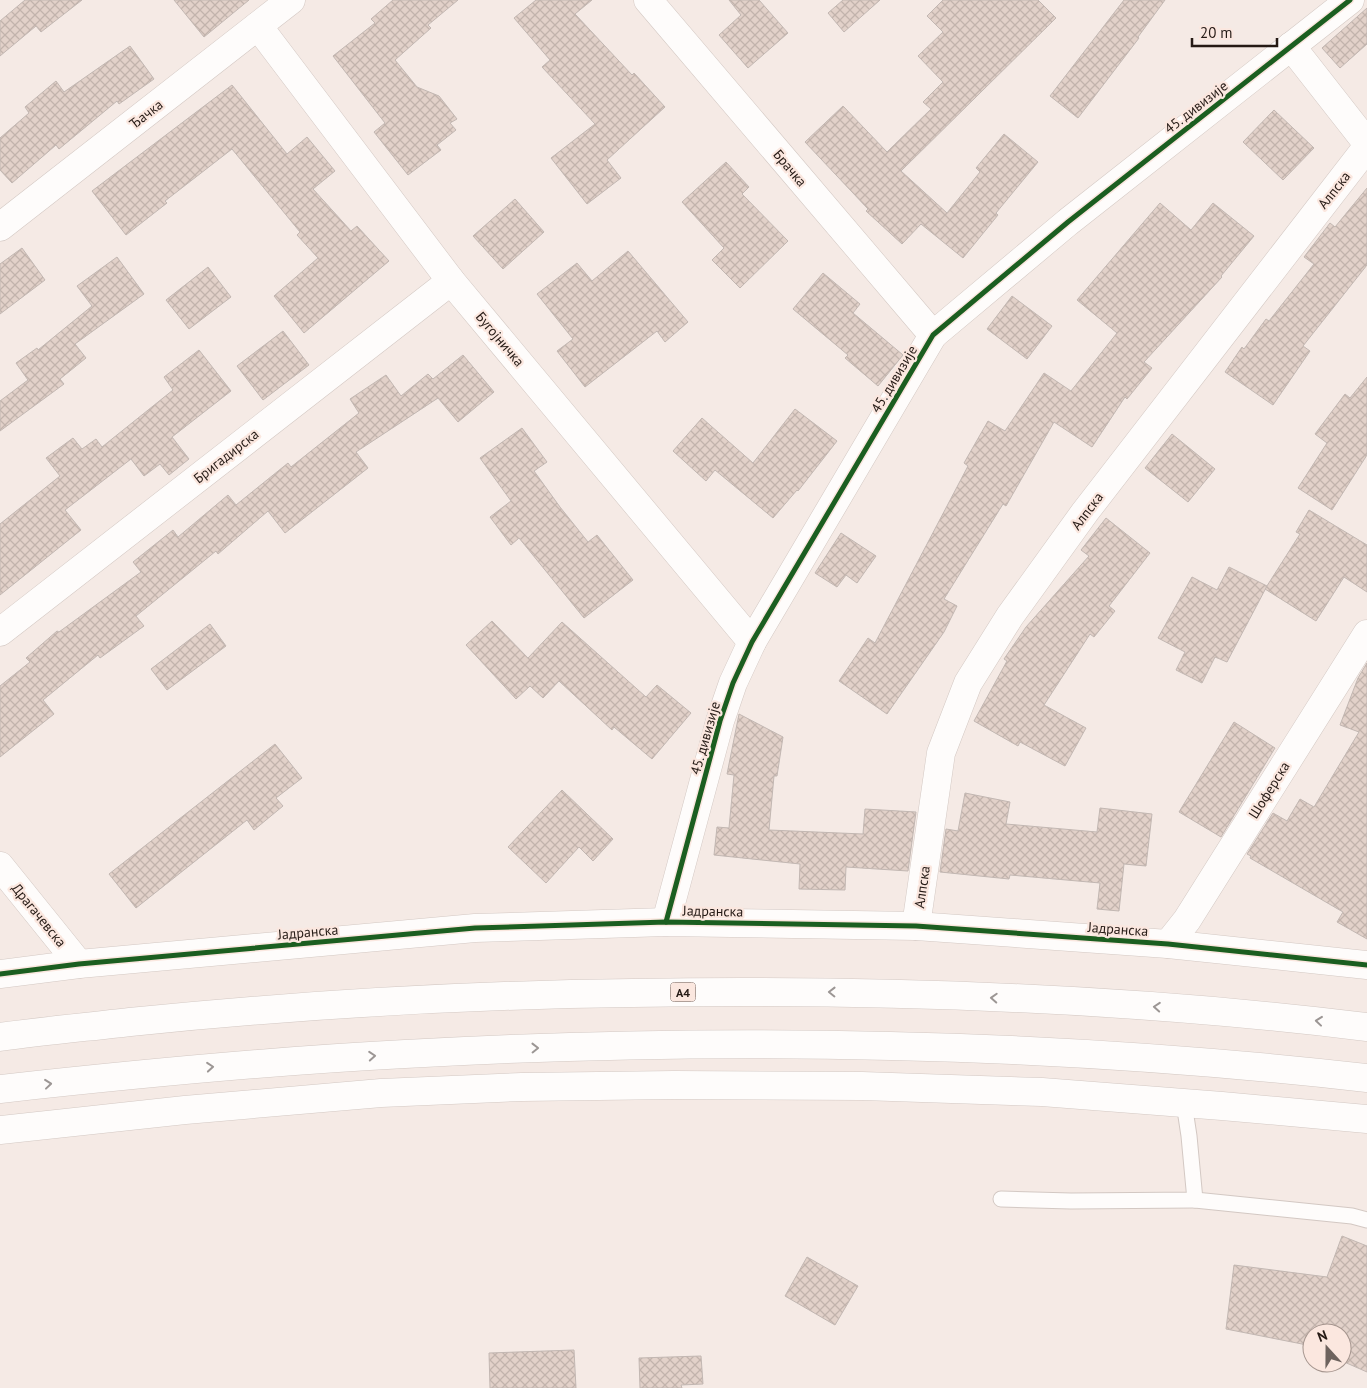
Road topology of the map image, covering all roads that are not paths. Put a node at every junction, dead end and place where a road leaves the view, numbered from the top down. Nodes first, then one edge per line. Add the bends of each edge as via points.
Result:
1 (291, 0) edge
2 (1350, 0) edge
3 (651, 1) edge
4 (258, 26) junction
5 (1291, 46) junction
6 (1367, 142) edge
7 (1367, 147) edge
8 (0, 227) edge
9 (452, 281) junction
10 (933, 335) junction
11 (0, 632) edge
12 (1367, 634) edge
13 (752, 642) junction
14 (0, 866) edge
15 (666, 922) junction
16 (916, 926) junction
17 (1168, 944) junction
18 (79, 964) junction
19 (1367, 965) edge
20 (0, 974) edge
21 (1367, 1027) edge
22 (0, 1037) edge
23 (1367, 1078) edge
24 (0, 1089) edge
25 (1184, 1104) junction
26 (1367, 1119) edge
27 (0, 1130) edge
28 (1001, 1198) dead end
29 (1195, 1200) junction
30 (1367, 1220) edge

1 - 4 main road, Ђачка
2 - 5 main road, 45. дивизије
3 - 10 main road, Брачка
4 - 8 main road, Ђачка
4 - 9 main road, Бугојничка
5 - 6 main road
5 - 10 main road, 45. дивизије via 1068,222
7 - 16 main road, Алпска via 1085,512 1010,616 968,683 941,753
9 - 11 main road, Бригадирска
9 - 13 main road, Бугојничка
10 - 13 main road, 45. дивизије
12 - 17 main road, Шоферска via 1187,920
13 - 15 main road, 45. дивизије via 720,721
14 - 18 main road, Драгачевска
15 - 16 main road, Јадранска
15 - 18 main road, Јадранска via 475,928
16 - 17 main road, Јадранска
17 - 19 main road, Јадранска
18 - 20 main road, Јадранска
21 -> 22 main road, A4 via 1240,1013 1085,1002 765,991 402,1000 208,1014
24 -> 23 main road via 208,1068 405,1054 763,1045 871,1045 1068,1053
25 - 26 main road
25 - 27 main road via 1042,1092 862,1086 522,1087 371,1093
25 - 29 lane
28 - 29 lane
29 - 30 lane

